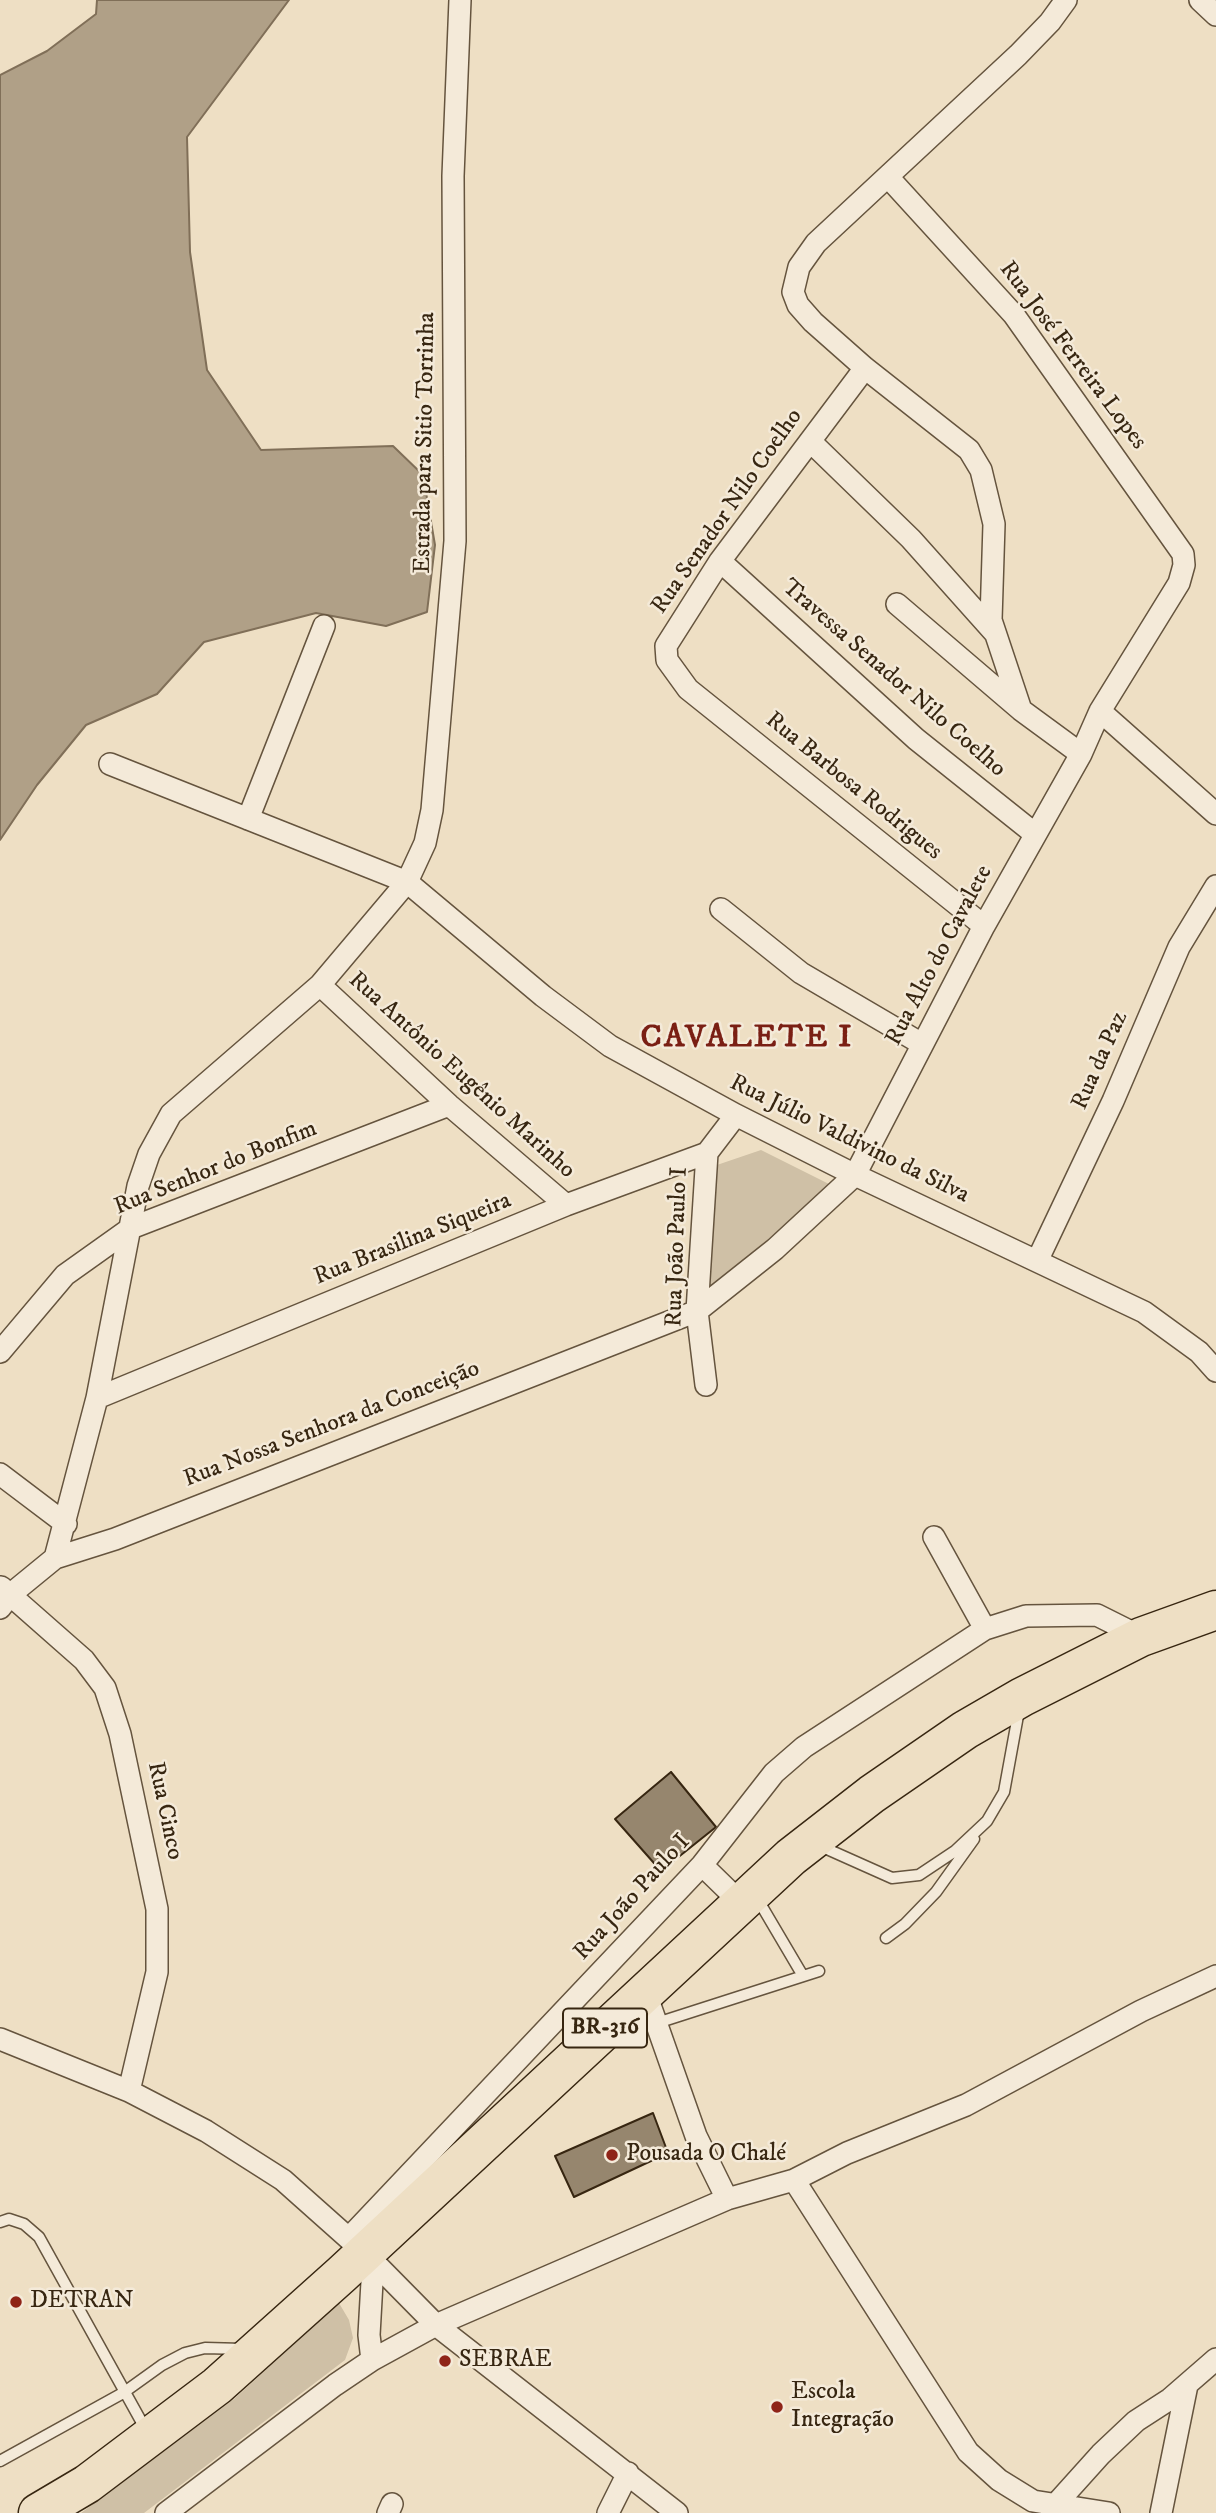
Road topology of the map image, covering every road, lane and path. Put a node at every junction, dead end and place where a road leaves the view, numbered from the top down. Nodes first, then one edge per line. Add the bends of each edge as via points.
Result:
1 (460, 0) edge
2 (1066, 0) edge
3 (1200, 0) edge
4 (1216, 15) edge
5 (888, 177) junction
6 (864, 368) junction
7 (810, 441) junction
8 (720, 561) junction
9 (1179, 583) joint
10 (897, 604) dead end
11 (324, 626) dead end
12 (994, 632) junction
13 (688, 689) joint
14 (1021, 710) junction
15 (1100, 711) junction
16 (1082, 754) junction
17 (110, 764) dead end
18 (1216, 814) edge
19 (248, 818) junction
20 (1034, 834) junction
21 (407, 882) junction
22 (1216, 886) edge
23 (721, 909) dead end
24 (984, 926) junction
25 (320, 985) junction
26 (922, 1044) junction
27 (449, 1105) junction
28 (736, 1115) junction
29 (707, 1153) junction
30 (855, 1175) junction
31 (566, 1205) junction
32 (131, 1228) junction
33 (1038, 1259) junction
34 (697, 1311) junction
35 (0, 1352) edge
36 (1216, 1371) edge
37 (706, 1385) dead end
38 (97, 1398) junction
39 (0, 1474) edge
40 (66, 1524) junction
41 (934, 1537) dead end
42 (55, 1558) junction
43 (4, 1596) edge
44 (1216, 1610) edge
45 (985, 1629) junction
46 (1141, 1637) junction
47 (1022, 1697) junction
48 (987, 1821) junction
49 (811, 1841) junction
50 (702, 1865) junction
51 (747, 1898) junction
52 (886, 1938) dead end
53 (819, 1971) dead end
54 (803, 1976) junction
55 (1216, 1976) edge
56 (651, 2007) junction
57 (0, 2039) edge
58 (129, 2091) junction
59 (794, 2180) junction
60 (727, 2199) junction
61 (0, 2222) edge
62 (362, 2252) junction
63 (436, 2325) junction
64 (256, 2350) junction
65 (1216, 2359) edge
66 (372, 2360) junction
67 (1187, 2385) junction
68 (123, 2393) junction
69 (151, 2439) junction
70 (0, 2462) edge
71 (628, 2473) junction
72 (1055, 2509) edge
73 (38, 2513) edge
74 (166, 2513) edge
75 (608, 2513) edge
76 (677, 2513) edge
77 (1109, 2513) edge
78 (1161, 2513) edge

1 - 21 street, Estrada para Sitio Torrinha via 453,176 455,541 432,810 425,843
2 - 5 street via 1018,55
3 - 4 street
5 - 6 street via 810,251 794,283 799,305
5 - 9 street, Rua José Ferreira Lopes via 1014,315 1183,554
6 - 7 street, Rua Senador Nilo Coelho
6 - 12 street via 969,450 981,470 994,524 990,605
7 - 8 street, Rua Senador Nilo Coelho
7 - 12 street via 911,540
8 - 13 street, Rua Senador Nilo Coelho via 666,646 673,672
8 - 20 street, Travessa Senador Nilo Coelho via 916,738
9 - 15 street, Rua Alto do Cavalete
10 - 14 street
11 - 19 street
12 - 14 street
13 - 24 street, Rua Barbosa Rodrigues
14 - 16 street
15 - 16 street, Rua Alto do Cavalete
15 - 18 street
16 - 20 street, Rua Alto do Cavalete
17 - 19 street, Rua Júlio Valdivino da Silva
19 - 21 street, Rua Júlio Valdivino da Silva
20 - 24 street, Rua Alto do Cavalete
21 - 25 street, Estrada para Sitio Torrinha
21 - 28 street, Rua Júlio Valdivino da Silva via 543,996 610,1045
22 - 33 street, Rua da Paz via 1179,947
23 - 26 street via 801,973
24 - 26 street, Rua Alto do Cavalete
25 - 27 street, Rua Antônio Eugênio Marinho
25 - 32 street, Estrada para Sitio Torrinha via 171,1114 149,1154
26 - 30 street, Rua Alto do Cavalete
27 - 31 street, Rua Antônio Eugênio Marinho
27 - 32 street, Rua Senhor do Bonfim
28 - 29 street
28 - 30 street, Rua Júlio Valdivino da Silva
29 - 31 street, Rua Brasilina Siqueira
29 - 34 street, Rua João Paulo I
30 - 33 street, Rua Júlio Valdivino da Silva
30 - 34 street, Rua Alto do Cavalete via 775,1249
31 - 38 street, Rua Brasilina Siqueira
32 - 35 street, Rua Senhor do Bonfim via 65,1275
32 - 38 street, Estrada para Sitio Torrinha
33 - 36 street, Rua Júlio Valdivino da Silva via 1144,1312 1199,1352
34 - 37 street, Rua João Paulo I
34 - 42 street, Rua Nossa Senhora da Conceição via 115,1539
38 - 40 street, Estrada para Sitio Torrinha
39 - 40 street
40 - 42 street, Estrada para Sitio Torrinha
41 - 45 street
42 - 43 street, Rua Nossa Senhora da Conceição
43 - 58 street, Rua Cinco via 84,1660 105,1688 120,1734 157,1909 157,1972
44 - 46 highway, BR-316
45 - 46 street, Rua João Paulo I via 1026,1616 1097,1615
45 - 50 street, Rua João Paulo I via 804,1748 774,1773
46 - 47 highway, BR-316
47 - 48 lane via 1004,1792
47 - 49 highway, BR-316 via 965,1730
48 - 49 lane via 955,1851 919,1875 892,1878
48 - 52 lane via 936,1892
49 - 51 highway, BR-316
50 - 51 street
50 - 62 street, Rua João Paulo I
51 - 54 lane
51 - 56 highway, BR-316
53 - 54 lane
54 - 56 lane
55 - 59 street via 966,2105 847,2153
56 - 60 street via 696,2136
56 - 62 highway, BR-316
57 - 58 street
58 - 62 street via 206,2131 283,2180
59 - 60 street
59 - 72 street via 968,2452 999,2480
60 - 63 street
61 - 68 lane via 24,2224 39,2237
62 - 63 street
62 - 64 highway, BR-316
62 - 66 street
63 - 66 street
63 - 71 street
64 - 68 lane via 224,2347 186,2353
64 - 69 highway, BR-316
65 - 67 street
66 - 74 street
67 - 72 street via 1136,2421
67 - 78 street
68 - 69 lane
68 - 70 lane
69 - 73 highway, BR-316
71 - 75 street
71 - 76 street
72 - 77 street

